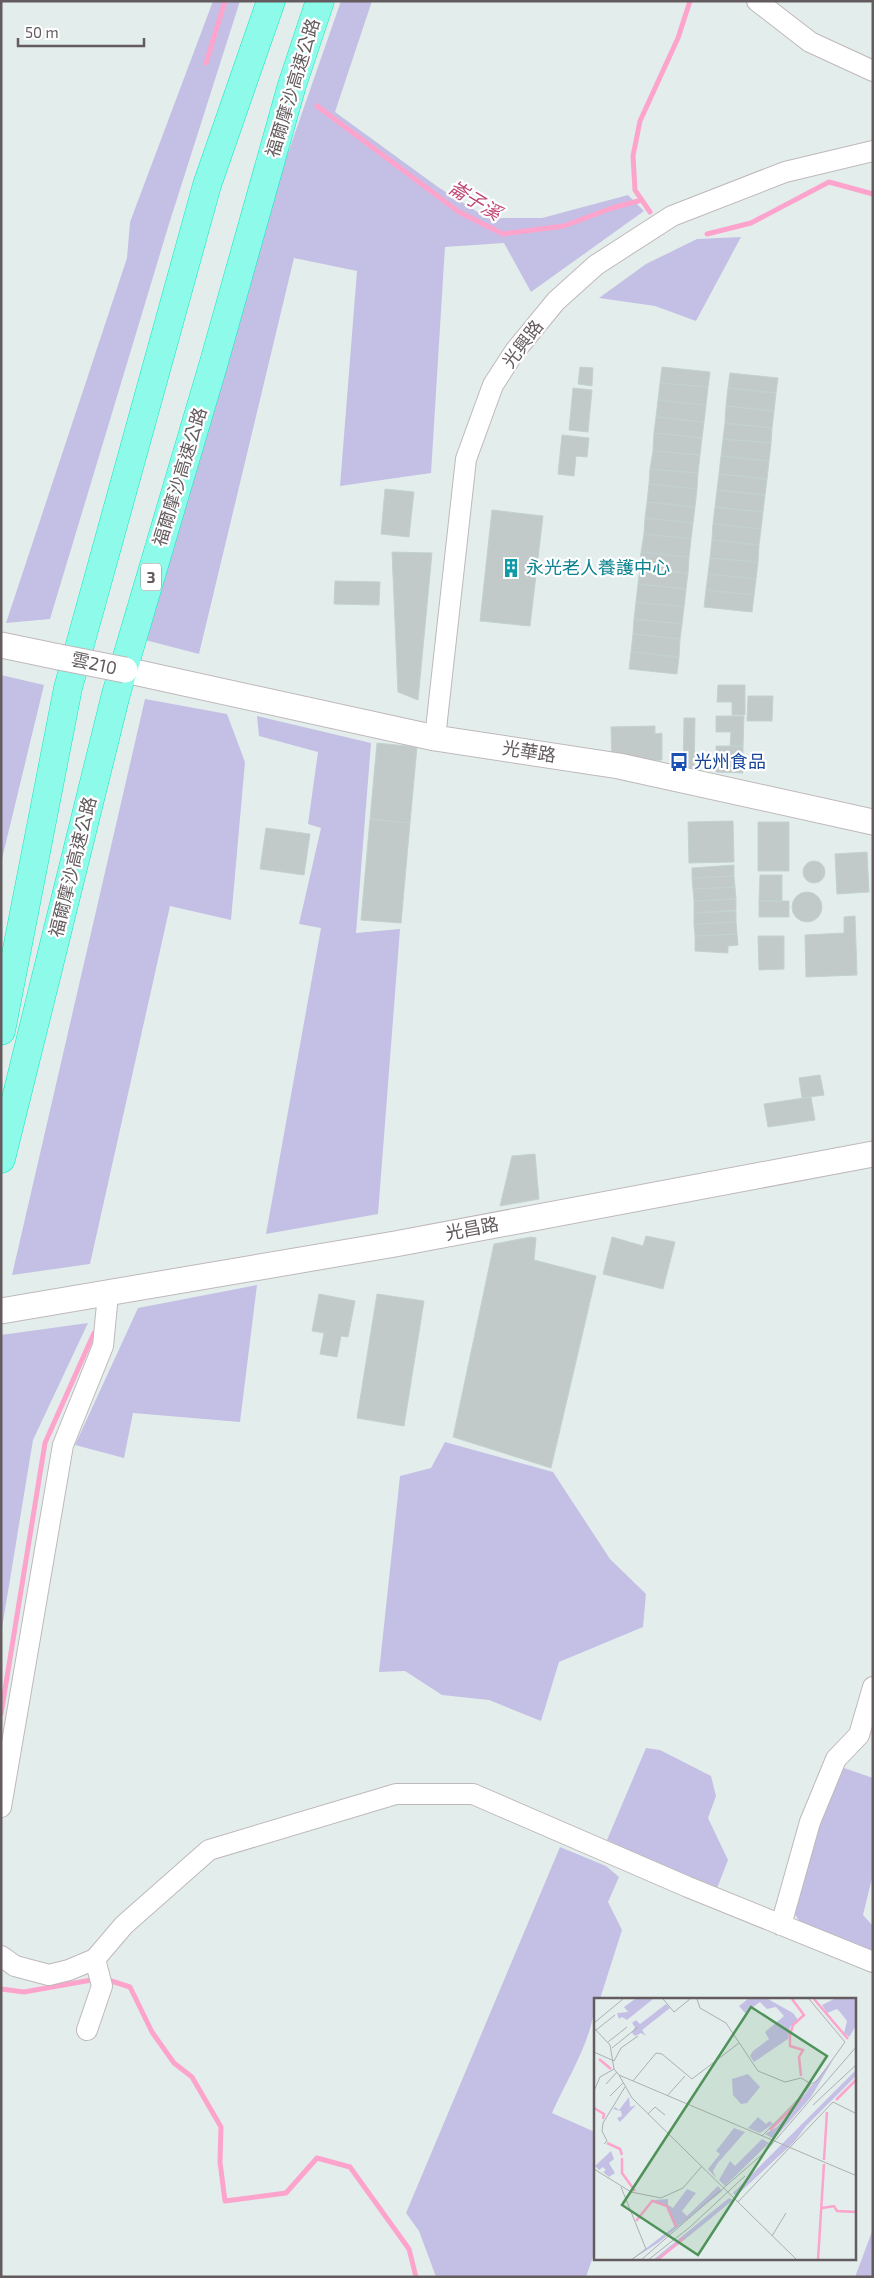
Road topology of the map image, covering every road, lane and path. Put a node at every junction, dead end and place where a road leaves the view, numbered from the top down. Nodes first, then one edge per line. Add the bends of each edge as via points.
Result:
1 (271, 1) edge
2 (320, 1) edge
3 (757, 1) edge
4 (873, 71) edge
5 (873, 151) edge
6 (1, 645) edge
7 (186, 683) joint
8 (435, 738) junction
9 (873, 822) edge
10 (1, 1031) edge
11 (873, 1154) edge
12 (1, 1159) edge
13 (108, 1294) junction
14 (1, 1311) edge
15 (873, 1687) edge
16 (1, 1807) edge
17 (781, 1925) junction
18 (1, 1956) edge
19 (95, 1959) junction
20 (873, 1962) edge
21 (87, 2030) dead end

1 - 10 highway, 福爾摩沙高速公路 via 206,186 68,688
2 - 12 highway, 福爾摩沙高速公路 / 3 via 292,85 116,694
3 - 4 street via 810,42
5 - 8 street, 光興路 via 785,172 672,216 596,265 556,301 515,350 493,385 466,459
6 - 7 street, 雲210 / 雲210, bridge
7 - 8 street, 光華路 / 雲210
8 - 9 street, 光華路 / 雲210 via 619,766
11 - 13 street, 光昌路
13 - 14 street, 光昌路
13 - 16 street via 103,1346 63,1445
15 - 17 street via 859,1734 836,1759 810,1822
17 - 19 street via 473,1794 396,1794 209,1850 124,1925
17 - 20 street
18 - 19 street via 15,1966 49,1975
19 - 21 street via 102,1986

